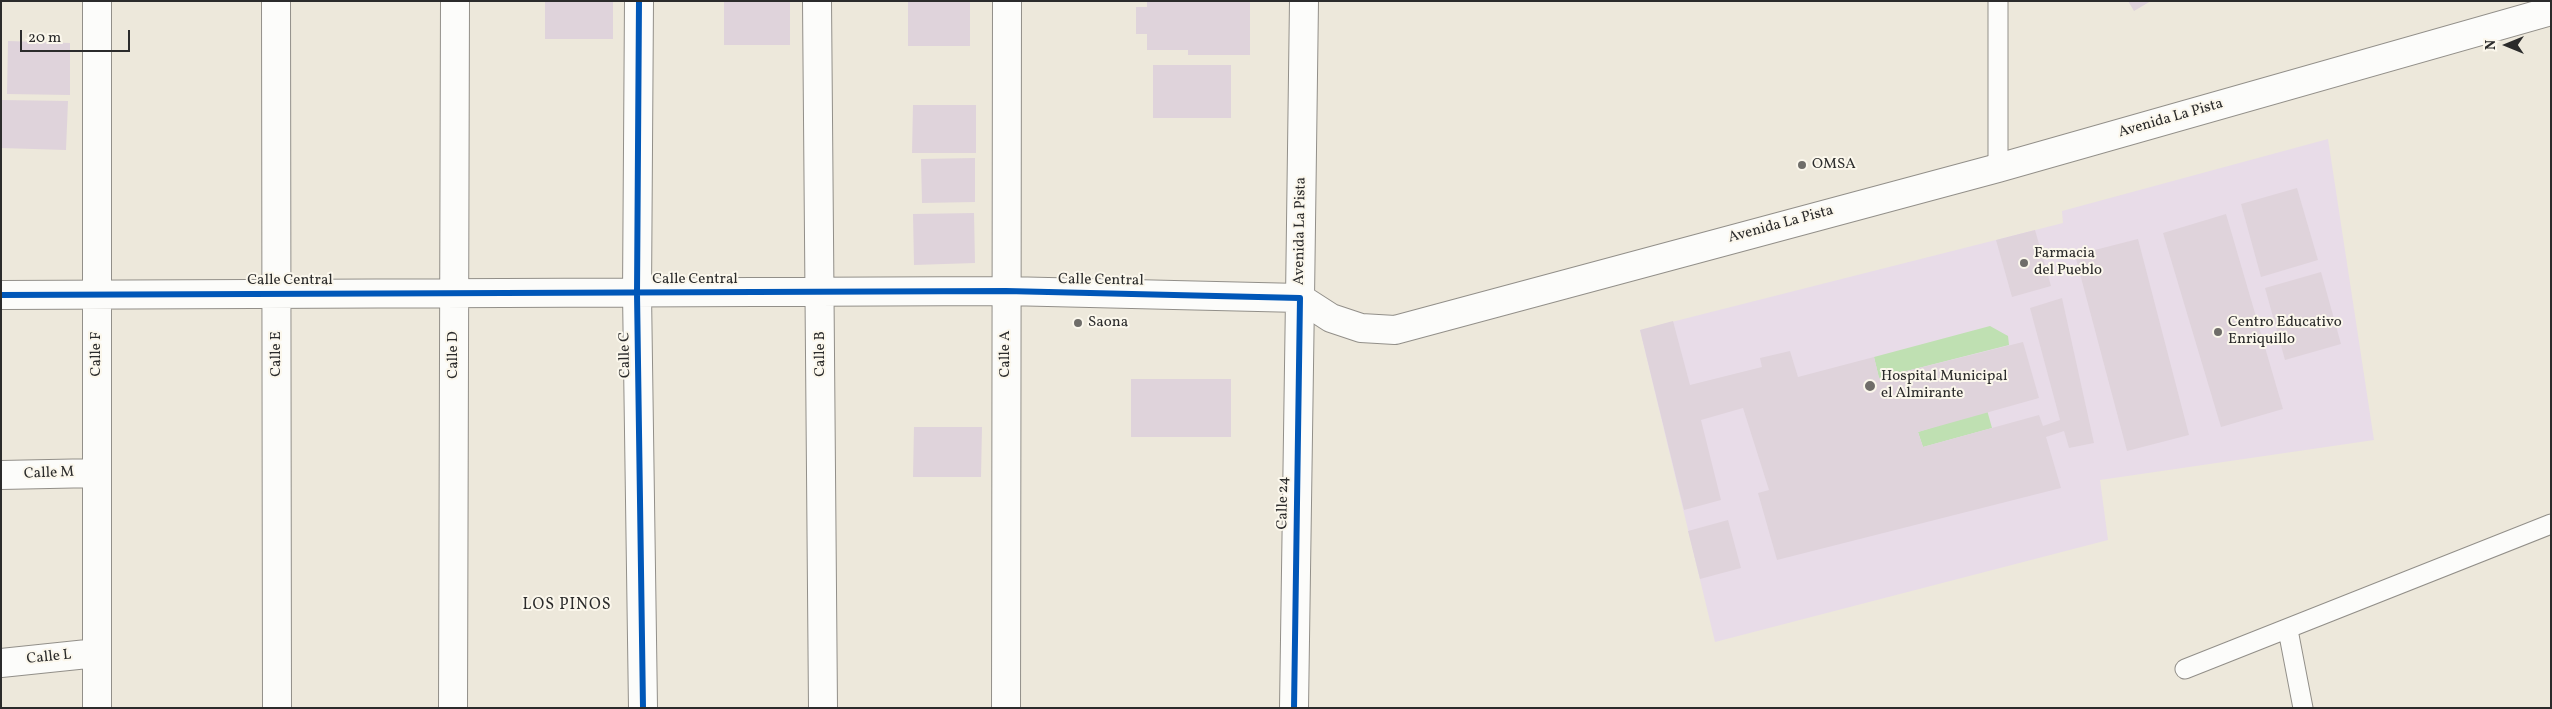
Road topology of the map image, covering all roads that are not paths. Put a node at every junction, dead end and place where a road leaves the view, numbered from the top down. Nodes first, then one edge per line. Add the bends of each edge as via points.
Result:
1 (97, 1) edge
2 (276, 1) edge
3 (455, 1) edge
4 (638, 1) edge
5 (816, 1) edge
6 (1007, 1) edge
7 (1304, 1) edge
8 (1998, 1) edge
9 (2551, 11) edge
10 (1998, 168) junction
11 (820, 291) junction
12 (1006, 291) junction
13 (638, 292) junction
14 (455, 293) junction
15 (97, 294) junction
16 (277, 294) junction
17 (1, 295) edge
18 (1300, 298) junction
19 (97, 473) junction
20 (1, 475) edge
21 (2551, 524) edge
22 (2288, 630) junction
23 (97, 653) junction
24 (1, 663) edge
25 (2186, 669) dead end
26 (97, 708) edge
27 (277, 708) edge
28 (453, 708) edge
29 (643, 708) edge
30 (824, 708) edge
31 (1006, 708) edge
32 (1294, 708) edge
33 (2302, 708) edge

1 - 15 street, Calle F
2 - 16 street, Calle E
3 - 14 street, Calle D
4 - 13 street, Calle C
5 - 11 street, Calle B
6 - 12 street, Calle A
7 - 18 street, Avenida La Pista
8 - 10 lane
9 - 10 street, Avenida La Pista
10 - 18 street, Avenida La Pista via 1395,330 1361,328 1331,318
11 - 12 street, Calle Central
11 - 13 street, Calle Central
11 - 30 street, Calle B
12 - 18 street, Calle Central
12 - 31 street, Calle A
13 - 14 street, Calle Central
13 - 29 street, Calle C
14 - 16 street, Calle Central
14 - 28 street, Calle D
15 - 16 street, Calle Central
15 - 17 street, Calle Central
15 - 19 street, Calle F
16 - 27 street, Calle E
18 - 32 street, Calle 24
19 - 20 street, Calle M
19 - 23 street, Calle F
21 - 22 lane
22 - 25 lane
22 - 33 lane
23 - 24 street, Calle L
23 - 26 street, Calle F

